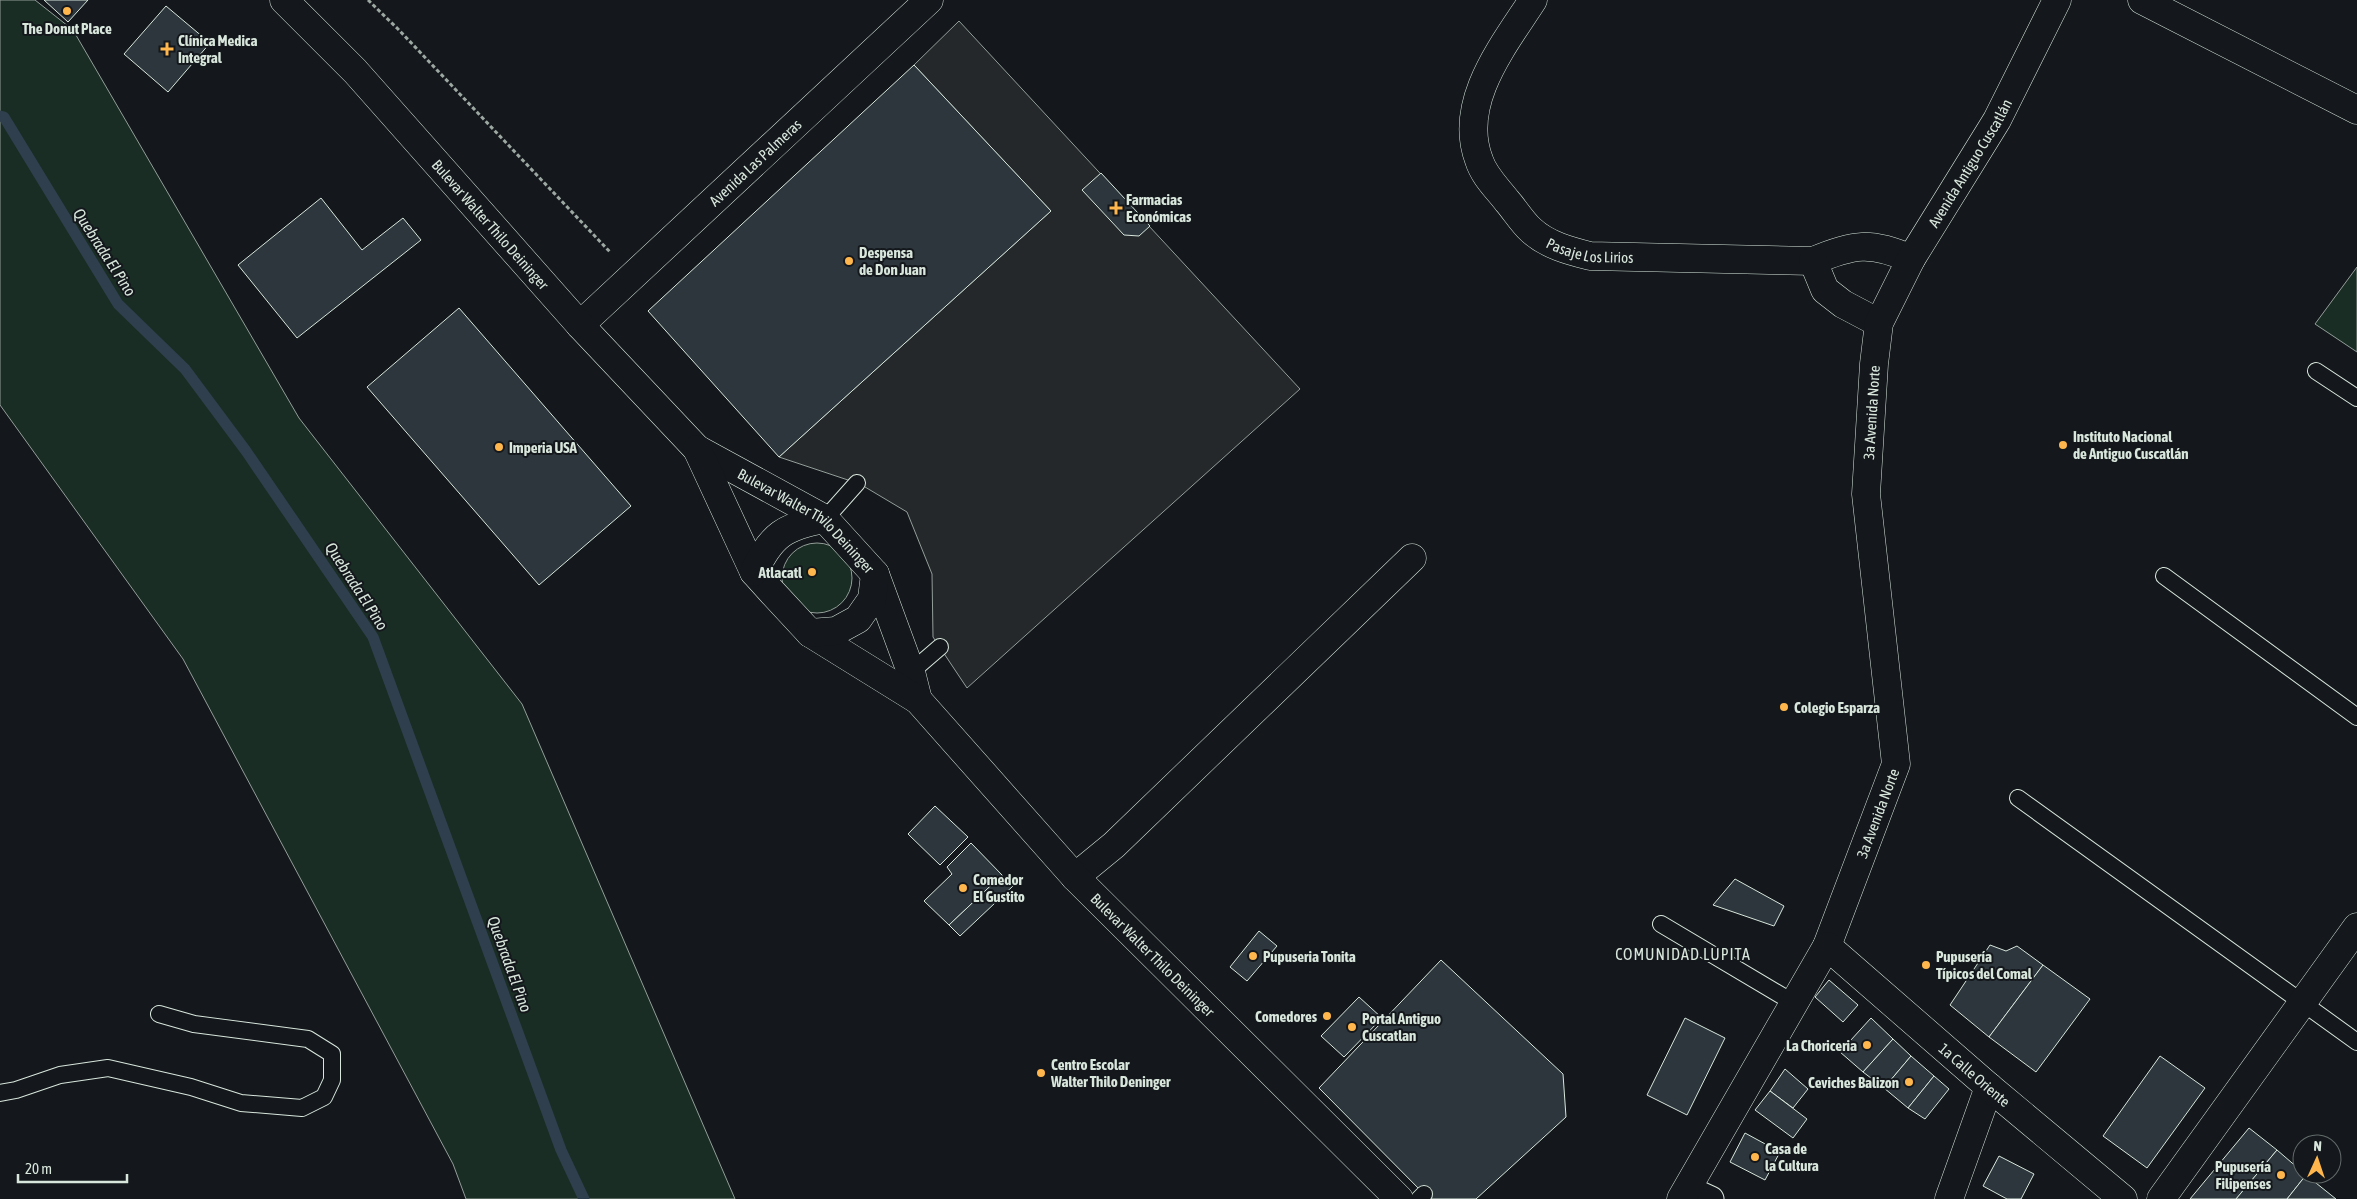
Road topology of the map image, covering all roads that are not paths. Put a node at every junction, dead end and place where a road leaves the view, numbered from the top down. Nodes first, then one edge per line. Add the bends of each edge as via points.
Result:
1 (284, 0) edge
2 (929, 0) edge
3 (1533, 0) edge
4 (2057, 0) edge
5 (2142, 0) edge
6 (2357, 110) edge
7 (1911, 259) junction
8 (1813, 261) junction
9 (1880, 324) junction
10 (580, 325) junction
11 (2316, 371) dead end
12 (2357, 398) edge
13 (697, 450) junction
14 (857, 483) dead end
15 (825, 519) junction
16 (1412, 558) dead end
17 (754, 572) junction
18 (875, 574) junction
19 (2164, 576) dead end
20 (810, 632) junction
21 (940, 647) dead end
22 (911, 672) junction
23 (918, 700) junction
24 (2357, 717) edge
25 (2018, 798) dead end
26 (1075, 876) junction
27 (1661, 924) dead end
28 (2357, 927) edge
29 (1827, 946) junction
30 (1794, 1003) junction
31 (2302, 1003) junction
32 (159, 1014) dead end
33 (2357, 1042) edge
34 (1988, 1087) junction
35 (0, 1093) edge
36 (1693, 1195) edge
37 (1414, 1197) edge
38 (1949, 1199) edge
39 (2123, 1199) edge
40 (2161, 1199) edge

1 - 10 street, Bulevar Walter Thilo Deininger via 355,71
2 - 10 street, Avenida Las Palmeras
3 - 8 street, Pasaje Los Lirios via 1492,62 1478,97 1474,129 1475,144 1486,174 1532,230 1564,249 1590,256
4 - 7 street, Avenida Antiguo Cuscatlán via 1997,120
5 - 6 street
7 - 8 street, Pasaje Los Lirios via 1889,249 1865,247 1843,249
7 - 9 street, Avenida Antiguo Cuscatlán
8 - 9 street via 1825,290
9 - 29 street, 3a Avenida Norte via 1874,364 1866,494 1896,764
10 - 13 street, Bulevar Walter Thilo Deininger
11 - 12 lane
13 - 15 street, Bulevar Walter Thilo Deininger
13 - 17 street, Bulevar Walter Thilo Deininger
14 - 15 lane
15 - 17 street via 802,523 780,533 764,551
15 - 18 street, Bulevar Walter Thilo Deininger
16 - 26 street via 1114,846
17 - 20 street, Bulevar Walter Thilo Deininger
18 - 20 street via 872,599 858,619 836,632
18 - 22 street, Bulevar Walter Thilo Deininger
19 - 24 lane
20 - 23 street, Bulevar Walter Thilo Deininger
21 - 22 lane
22 - 23 street, Bulevar Walter Thilo Deininger
23 - 26 street, Bulevar Walter Thilo Deininger
25 - 31 lane
26 - 37 street, Bulevar Walter Thilo Deininger
27 - 30 lane
28 - 31 street
29 - 30 street, 3a Avenida Norte
29 - 34 street, 1a Calle Oriente
30 - 36 street, 3a Avenida Norte
31 - 33 lane
31 - 40 street
32 - 35 lane via 194,1024 308,1039 332,1054 332,1080 324,1097 302,1108 242,1103 191,1087 108,1068 60,1075
34 - 38 street
34 - 39 street, 1a Calle Oriente

